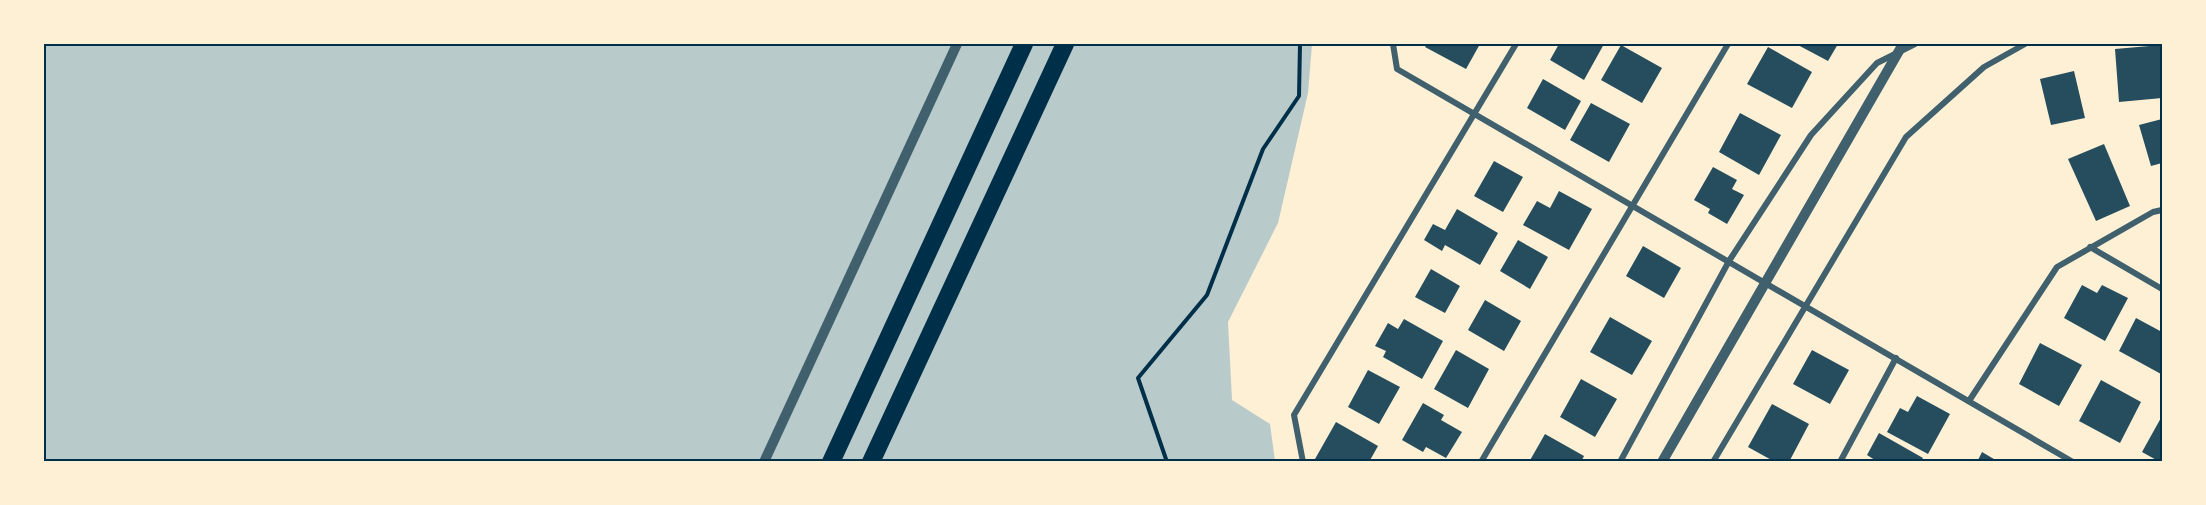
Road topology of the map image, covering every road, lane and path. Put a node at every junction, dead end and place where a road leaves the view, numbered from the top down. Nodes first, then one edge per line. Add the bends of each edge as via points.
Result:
1 (957, 44) edge
2 (1024, 44) edge
3 (1065, 44) edge
4 (1300, 44) edge
5 (1393, 44) edge
6 (1516, 44) edge
7 (1728, 44) edge
8 (1903, 44) edge
9 (1916, 44) edge
10 (2025, 44) edge
11 (1474, 114) junction
12 (1632, 205) junction
13 (2163, 210) edge
14 (2090, 247) junction
15 (1729, 261) junction
16 (2163, 289) edge
17 (1805, 305) junction
18 (1896, 358) junction
19 (1969, 401) junction
20 (764, 462) edge
21 (831, 462) edge
22 (871, 462) edge
23 (1167, 462) edge
24 (1303, 462) edge
25 (1481, 462) edge
26 (1620, 462) edge
27 (1662, 462) edge
28 (1713, 462) edge
29 (1840, 462) edge
30 (2073, 462) edge

1 - 20 street
2 - 21 highway
3 - 22 highway
4 - 23 path via 1299,96 1263,149 1207,295 1138,378
5 - 11 street via 1397,69
6 - 11 street
7 - 12 street
8 - 27 street
9 - 15 street via 1877,63 1811,135
10 - 17 street via 1984,67 1906,137
11 - 12 street
11 - 24 street via 1294,415
12 - 15 street
12 - 25 street
13 - 14 street
14 - 16 street
14 - 19 street via 2057,267
15 - 17 street
15 - 26 street
17 - 18 street
17 - 28 street
18 - 19 street
18 - 29 street
19 - 30 street

